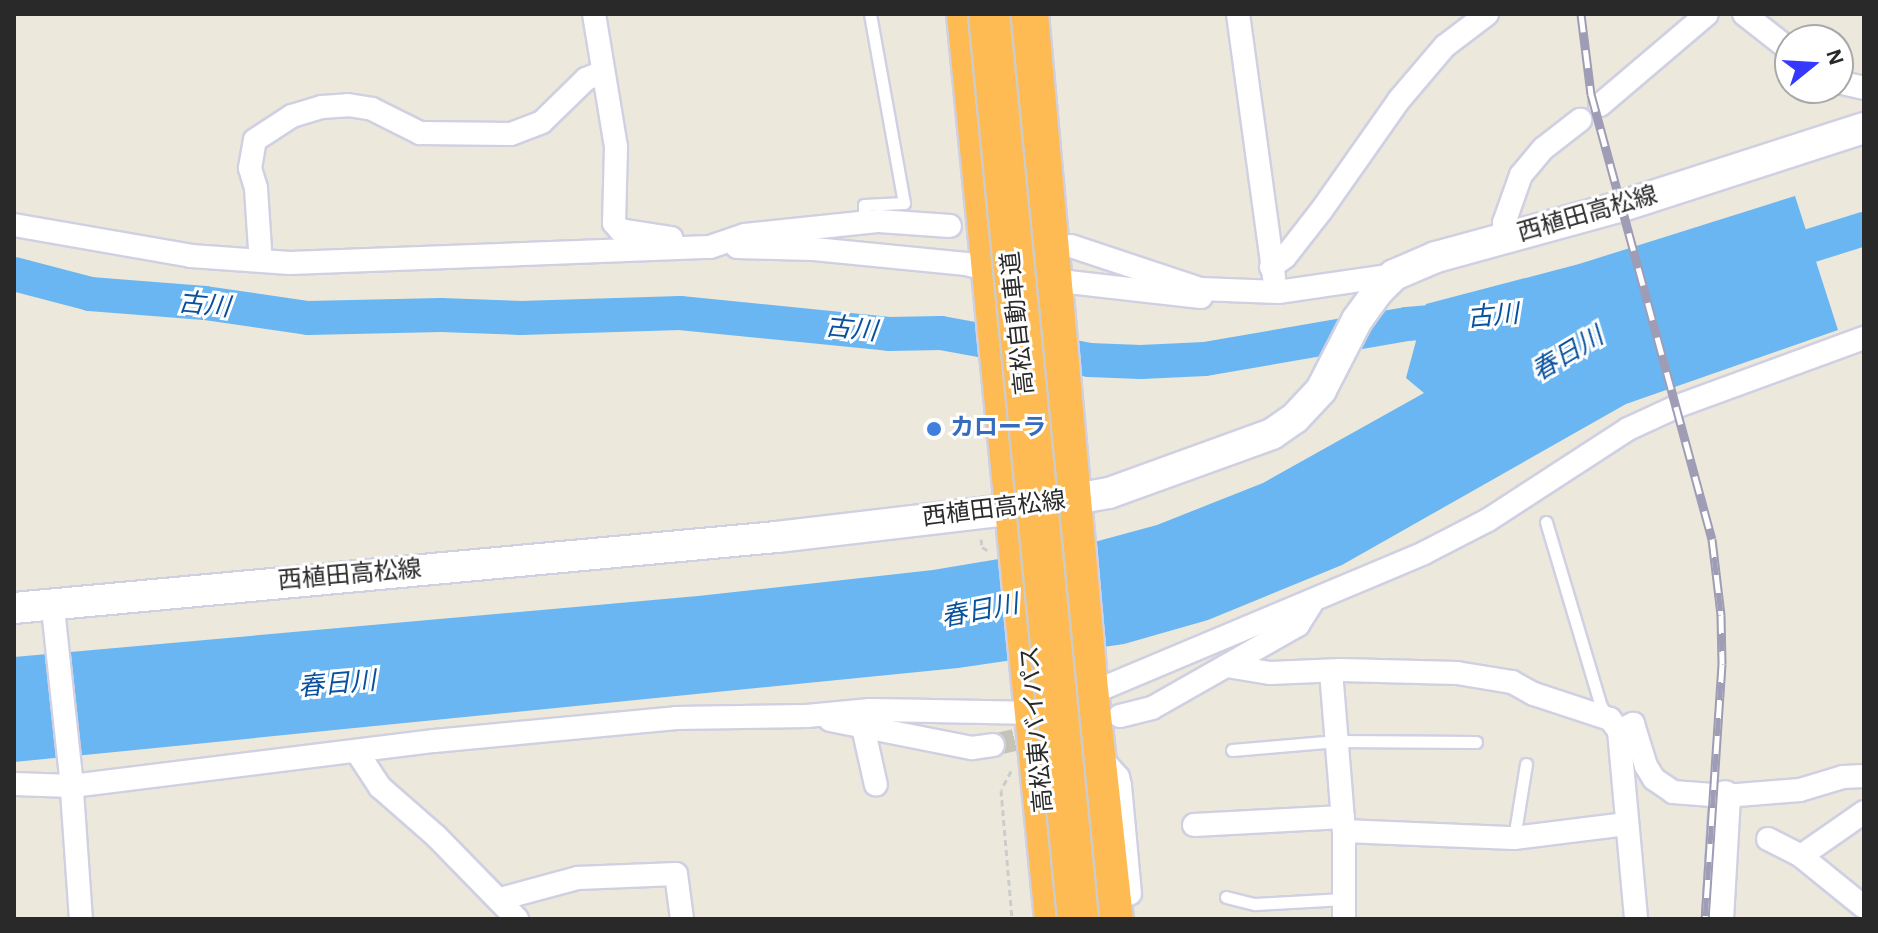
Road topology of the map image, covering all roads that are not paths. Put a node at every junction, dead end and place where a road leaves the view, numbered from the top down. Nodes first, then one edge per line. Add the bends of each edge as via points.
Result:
1 (594, 14) edge
2 (870, 14) edge
3 (967, 14) edge
4 (989, 14) edge
5 (1011, 14) edge
6 (1028, 14) edge
7 (1238, 14) edge
8 (1487, 14) edge
9 (1707, 14) edge
10 (1744, 14) edge
11 (1774, 37) edge
12 (603, 72) junction
13 (1600, 105) dead end
14 (1580, 120) dead end
15 (1864, 128) edge
16 (864, 222) junction
17 (20, 223) edge
18 (950, 226) dead end
19 (1506, 238) junction
20 (1071, 246) dead end
21 (710, 247) junction
22 (153, 248) junction
23 (686, 248) junction
24 (260, 249) junction
25 (322, 263) junction
26 (1271, 267) junction
27 (991, 277) junction
28 (1385, 284) junction
29 (1051, 286) junction
30 (1278, 292) junction
31 (1251, 293) junction
32 (1864, 338) edge
33 (1072, 512) junction
34 (1018, 520) junction
35 (1546, 522) dead end
36 (1311, 604) junction
37 (14, 608) edge
38 (52, 612) junction
39 (1227, 666) junction
40 (1331, 671) junction
41 (1099, 697) junction
42 (1035, 702) junction
43 (807, 716) junction
44 (1614, 725) junction
45 (863, 727) junction
46 (1337, 741) junction
47 (1476, 742) dead end
48 (993, 745) tunnel mouth
49 (1232, 750) dead end
50 (357, 752) junction
51 (1096, 752) junction
52 (1526, 764) dead end
53 (1864, 776) edge
54 (71, 781) junction
55 (14, 784) edge
56 (876, 785) dead end
57 (1725, 796) junction
58 (1864, 812) edge
59 (1344, 824) junction
60 (1626, 824) junction
61 (1194, 825) dead end
62 (1514, 838) junction
63 (1768, 839) dead end
64 (1801, 856) junction
65 (1226, 897) dead end
66 (500, 899) junction
67 (1864, 907) edge
68 (1344, 909) edge
69 (76, 918) edge
70 (517, 919) edge
71 (682, 919) edge
72 (1055, 919) edge
73 (1078, 919) edge
74 (1094, 919) edge
75 (1113, 919) edge
76 (1132, 919) edge
77 (1636, 919) edge
78 (1718, 919) edge

1 - 12 street
2 - 16 lane via 904,203 864,205
3 - 27 highway, 高松東バイパス
4 - 73 highway, 高松自動車道, bridge
5 - 74 highway, 高松自動車道
6 - 29 highway
7 - 26 street
8 - 26 street via 1445,46 1408,89 1321,211
9 - 13 street
10 - 11 street
12 - 23 street via 616,147 614,223 620,230 684,241
12 - 24 street via 586,79 542,122 511,134 420,133 372,109 348,105 292,116 255,140 250,168
14 - 19 street via 1544,148 1521,175 1504,223
15 - 19 main road, 西植田高松線
16 - 18 street
16 - 21 street via 745,235
17 - 22 street
19 - 28 main road, 西植田高松線 via 1436,257
20 - 31 street via 1200,289
21 - 23 street
21 - 27 street via 814,249 966,264
22 - 24 street
22 - 25 street via 191,256
23 - 25 street
24 - 25 street
26 - 30 street
27 - 34 highway, 高松東バイパス
28 - 30 street
28 - 33 main road, 西植田高松線 via 1321,390 1295,418 1272,434 1109,493
29 - 31 street via 1195,297
29 - 33 highway
30 - 31 street
32 - 36 street via 1628,429 1488,520
33 - 34 main road, 西植田高松線
33 - 41 highway
34 - 38 main road, 西植田高松線 via 777,537
34 - 42 highway, 高松東バイパス
35 - 44 lane via 1601,706
36 - 39 street via 1298,625
36 - 41 street
37 - 38 main road, 西植田高松線
38 - 54 street
39 - 40 street via 1270,673
39 - 41 street via 1152,708
40 - 44 street via 1417,671 1512,682
40 - 46 street
41 - 51 highway
42 - 43 street
42 - 72 highway, 高松東バイパス
43 - 45 street
43 - 50 street via 676,718
44 - 57 street via 1633,724 1646,766 1664,788
44 - 60 street
45 - 48 street via 972,748
45 - 56 street
46 - 47 lane
46 - 49 lane
46 - 59 street
50 - 54 street
50 - 66 street via 380,787
51 - 75 highway
51 - 76 street via 1120,786
52 - 62 lane
53 - 57 street via 1800,790
54 - 55 street
54 - 69 street
57 - 78 main road
58 - 64 street
59 - 61 street
59 - 62 street
59 - 68 street
60 - 62 street
60 - 77 street
63 - 64 street
64 - 67 street
65 - 68 lane via 1255,904
66 - 70 street
66 - 71 street via 578,878 676,874

